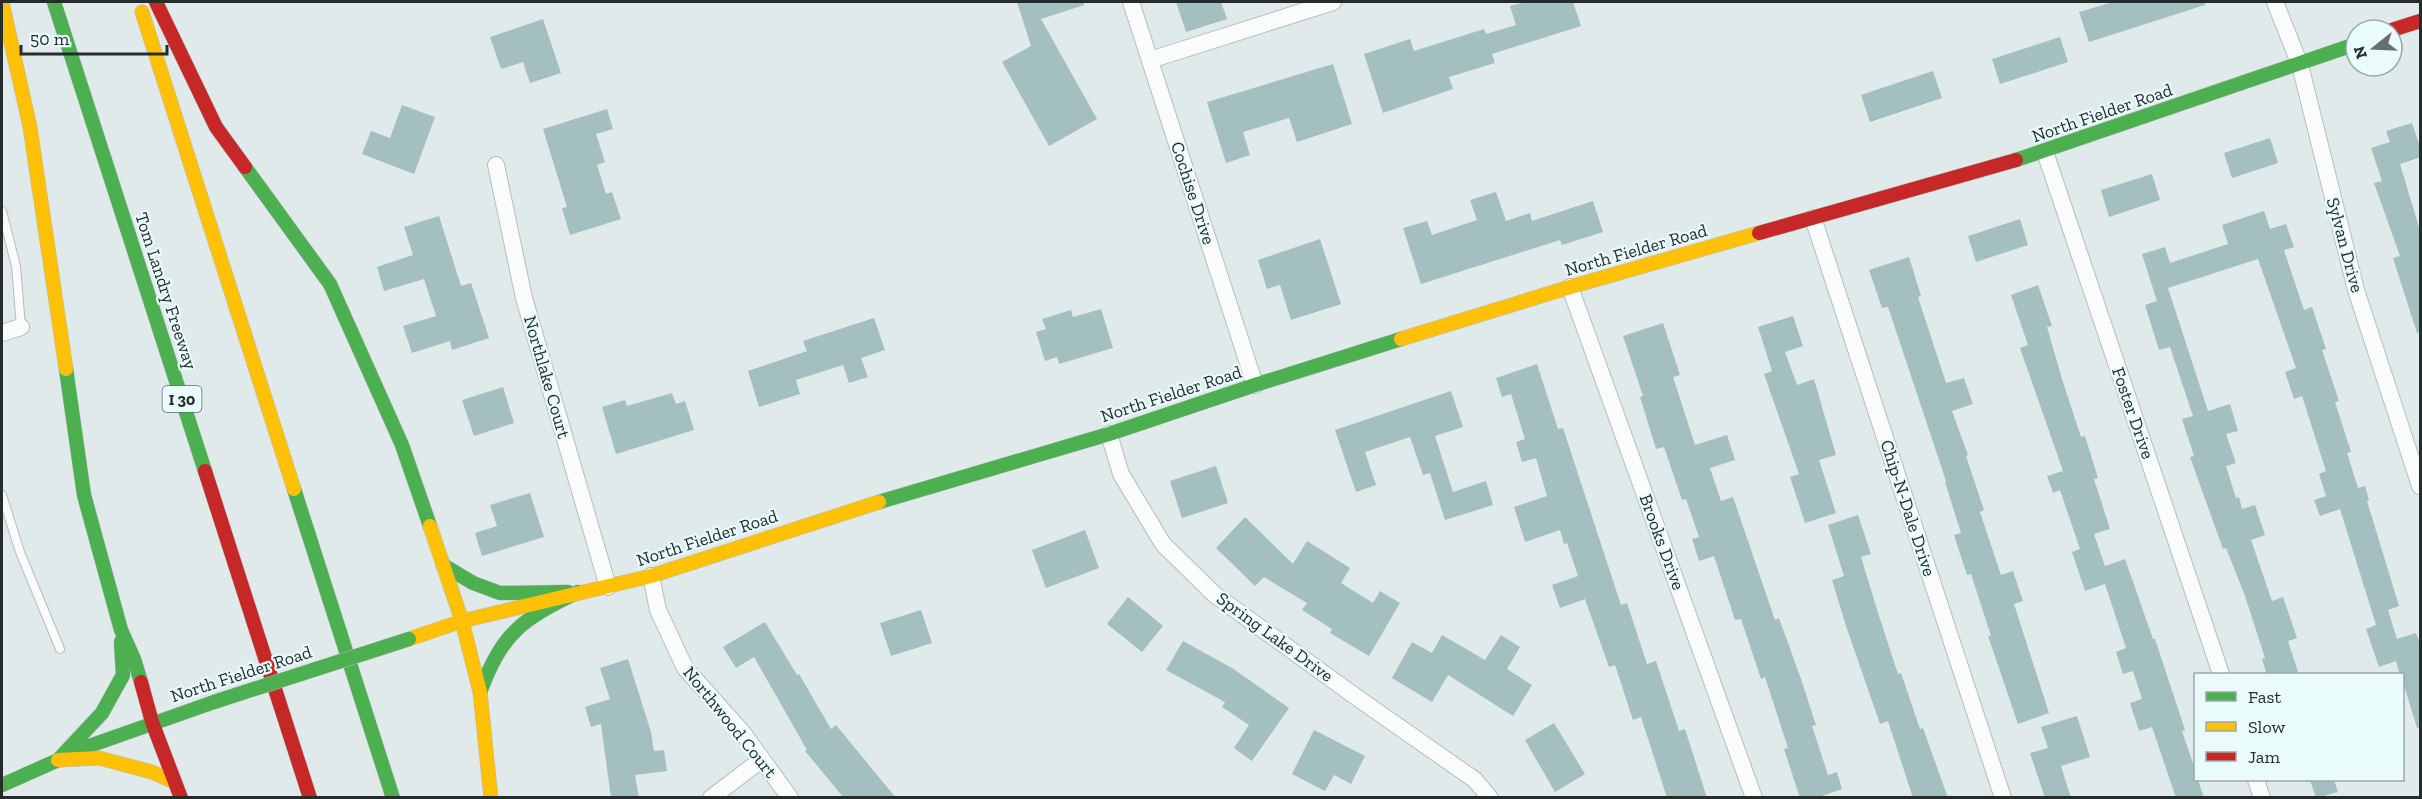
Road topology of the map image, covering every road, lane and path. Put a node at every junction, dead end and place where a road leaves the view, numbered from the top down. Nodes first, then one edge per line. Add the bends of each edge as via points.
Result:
1 (2, 2) edge
2 (54, 2) edge
3 (139, 2) edge
4 (156, 2) edge
5 (1131, 2) edge
6 (1333, 2) edge
7 (2275, 2) edge
8 (2421, 21) edge
9 (2404, 26) edge
10 (2344, 48) edge
11 (1150, 60) junction
12 (2300, 65) junction
13 (2045, 152) junction
14 (496, 165) dead end
15 (2, 210) edge
16 (1813, 218) junction
17 (1570, 287) junction
18 (21, 327) joint
19 (2, 333) edge
20 (1255, 385) junction
21 (1109, 434) junction
22 (2421, 486) edge
23 (2, 495) edge
24 (443, 565) junction
25 (651, 576) junction
26 (608, 587) junction
27 (578, 592) junction
28 (462, 621) junction
29 (121, 630) junction
30 (60, 649) dead end
31 (2219, 673) edge
32 (480, 692) junction
33 (152, 722) junction
34 (58, 760) junction
35 (761, 760) junction
36 (2256, 781) edge
37 (174, 782) junction
38 (5, 789) edge
39 (181, 798) edge
40 (310, 798) edge
41 (393, 798) edge
42 (491, 798) edge
43 (711, 798) edge
44 (790, 798) edge
45 (1490, 798) edge
46 (1754, 798) edge
47 (2003, 798) edge
48 (2262, 798) edge

1 - 29 main road via 30,127 84,495
2 - 40 main road, Tom Landry Freeway / I 30
3 - 41 main road
4 - 24 main road via 216,126 330,284 402,445
5 - 11 street, Cochise Drive
6 - 11 street
7 - 12 street, Sylvan Drive
8 - 9 main road
10 - 12 main road, North Fielder Road
11 - 20 street, Cochise Drive
12 - 13 main road, North Fielder Road
12 - 22 street, Sylvan Drive via 2356,290
13 - 16 main road, North Fielder Road
13 - 31 street, Foster Drive
14 - 26 street, Northlake Court via 524,298
15 - 18 lane via 16,266
16 - 17 main road, North Fielder Road
16 - 47 street, Chip-N-Dale Drive
17 - 20 main road, North Fielder Road
17 - 46 street, Brooks Drive
18 - 19 street
20 - 21 main road, North Fielder Road
21 - 25 main road, North Fielder Road via 830,517
21 - 45 street, Spring Lake Drive via 1121,474 1162,544 1215,595 1475,780
23 - 30 lane
24 - 27 main road via 472,583 500,593
24 - 28 main road
25 - 26 main road, North Fielder Road
25 - 35 street, Northwood Court via 658,610 685,668 743,733
26 - 27 main road, North Fielder Road
27 - 28 main road, North Fielder Road
27 - 32 main road via 536,613 509,637 492,659
28 - 32 main road
28 - 33 main road, North Fielder Road, bridge
29 - 33 main road via 134,659
29 - 34 main road via 123,675 102,713
32 - 42 main road
33 - 34 main road, North Fielder Road
33 - 37 main road
34 - 37 main road via 99,758
34 - 38 main road, North Fielder Road
35 - 43 street
35 - 44 street, Northwood Court
36 - 48 street
37 - 39 main road

